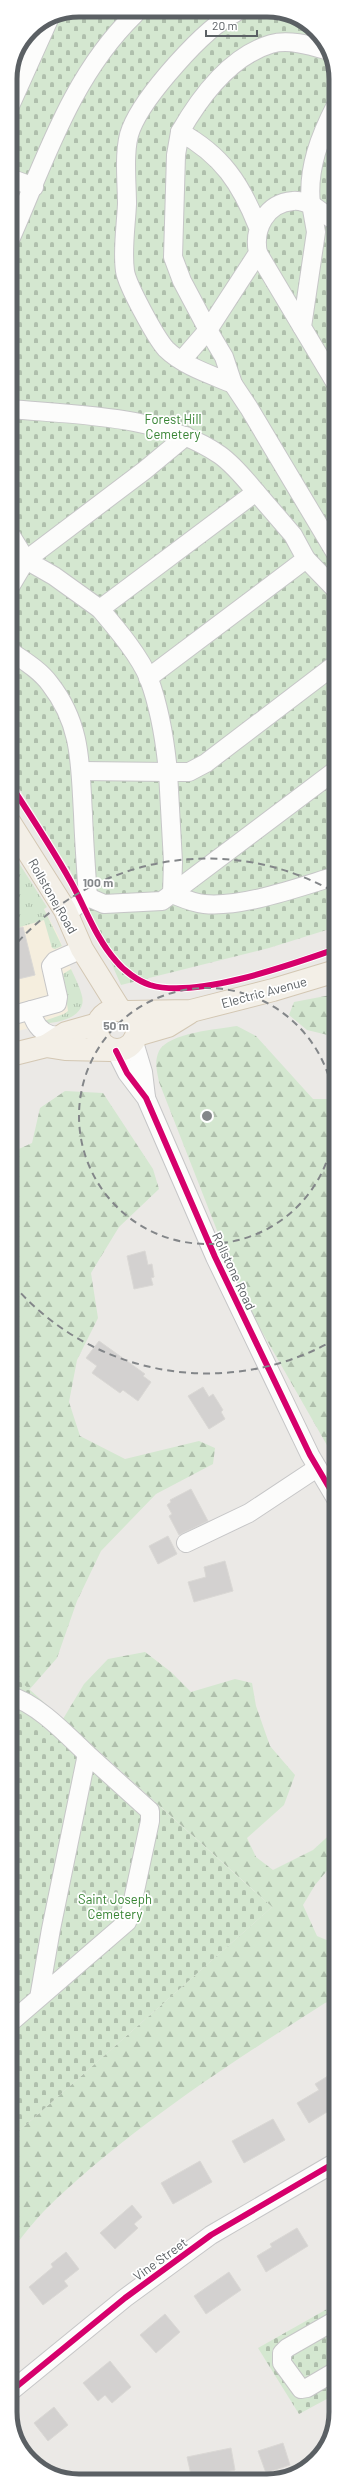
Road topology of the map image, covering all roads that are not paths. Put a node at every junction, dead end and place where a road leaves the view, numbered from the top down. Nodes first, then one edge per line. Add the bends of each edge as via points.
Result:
1 (132, 17) edge
2 (226, 17) edge
3 (45, 28) edge
4 (321, 49) edge
5 (17, 90) edge
6 (329, 119) edge
7 (180, 132) junction
8 (17, 181) edge
9 (34, 187) junction
10 (311, 204) junction
11 (329, 217) edge
12 (17, 225) edge
13 (258, 227) junction
14 (258, 252) junction
15 (302, 327) junction
16 (208, 330) junction
17 (182, 360) junction
18 (329, 372) edge
19 (233, 384) junction
20 (17, 410) edge
21 (186, 436) junction
22 (256, 492) junction
23 (329, 542) edge
24 (17, 545) edge
25 (306, 559) junction
26 (26, 560) junction
27 (17, 575) edge
28 (329, 583) edge
29 (100, 610) junction
30 (17, 656) edge
31 (329, 669) edge
32 (148, 678) junction
33 (82, 771) junction
34 (168, 772) junction
35 (329, 775) edge
36 (17, 834) edge
37 (329, 878) edge
38 (172, 894) junction
39 (88, 897) junction
40 (66, 914) junction
41 (82, 949) junction
42 (329, 973) edge
43 (31, 1010) junction
44 (124, 1011) junction
45 (191, 1011) junction
46 (17, 1014) edge
47 (99, 1021) junction
48 (53, 1041) junction
49 (124, 1044) junction
50 (17, 1053) edge
51 (317, 1468) junction
52 (329, 1488) edge
53 (186, 1543) dead end
54 (17, 1699) edge
55 (87, 1754) junction
56 (39, 1998) junction
57 (17, 2017) edge
58 (329, 2166) edge
59 (329, 2324) edge
60 (329, 2375) edge
61 (17, 2386) edge

1 - 9 street via 107,44 81,80 63,116
2 - 17 street via 199,39 167,76 130,130 127,157 126,272 166,349
3 - 5 street
4 - 7 street via 290,42 272,44 255,51 223,75 201,100
6 - 10 street via 320,138 313,167
7 - 13 street via 207,150 226,168 239,184
7 - 16 street via 176,155 173,257 182,281
8 - 9 street
9 - 12 street
10 - 11 street
10 - 13 street via 294,201 281,204 268,213
10 - 15 street via 316,232
13 - 14 street
14 - 15 street
14 - 16 street
15 - 18 street
16 - 17 street
16 - 19 street via 224,357
17 - 19 street
19 - 23 street
20 - 21 street via 149,424
21 - 22 street via 219,455 238,470
21 - 26 street
22 - 25 street via 293,535
22 - 29 street
24 - 26 street
25 - 28 street
25 - 32 street
26 - 27 street
26 - 29 street via 54,576
29 - 32 street via 114,626
30 - 33 street via 50,682 62,701 79,746
31 - 34 street via 206,763 189,772
32 - 34 street via 165,740
33 - 34 street
33 - 39 street
34 - 38 street via 173,862
35 - 38 street
36 - 40 main road, Rollstone Road
37 - 38 street via 288,891 223,904 203,904
38 - 39 street via 162,901 140,903 104,904
39 - 40 street
40 - 41 main road, Rollstone Road
41 - 43 street via 55,961 51,966 57,1003
41 - 44 main road, Rollstone Road
41 - 47 main road, Rollstone Road
42 - 45 main road, Electric Avenue
43 - 46 street
43 - 48 street via 35,1022 52,1036
44 - 45 main road, Electric Avenue
44 - 47 main road, Electric Avenue via 109,1012
44 - 49 main road, Rollstone Road via 136,1022
45 - 49 main road, Electric Avenue via 168,1026
47 - 48 main road, Electric Avenue via 80,1027
47 - 49 main road, Rollstone Road via 97,1036 104,1046
48 - 49 main road, Electric Avenue via 65,1049
48 - 50 main road, Electric Avenue
49 - 51 street, Rollstone Road via 126,1073 146,1098 215,1257
51 - 52 street, Rollstone Road
51 - 53 street via 249,1513
54 - 55 street via 28,1704 51,1722
55 - 56 street via 50,1929
55 - 56 street via 150,1811 150,1821 127,1922
56 - 57 street
58 - 61 street, Vine Street via 211,2235 125,2298
59 - 60 street via 287,2348 282,2353 282,2362 301,2389

